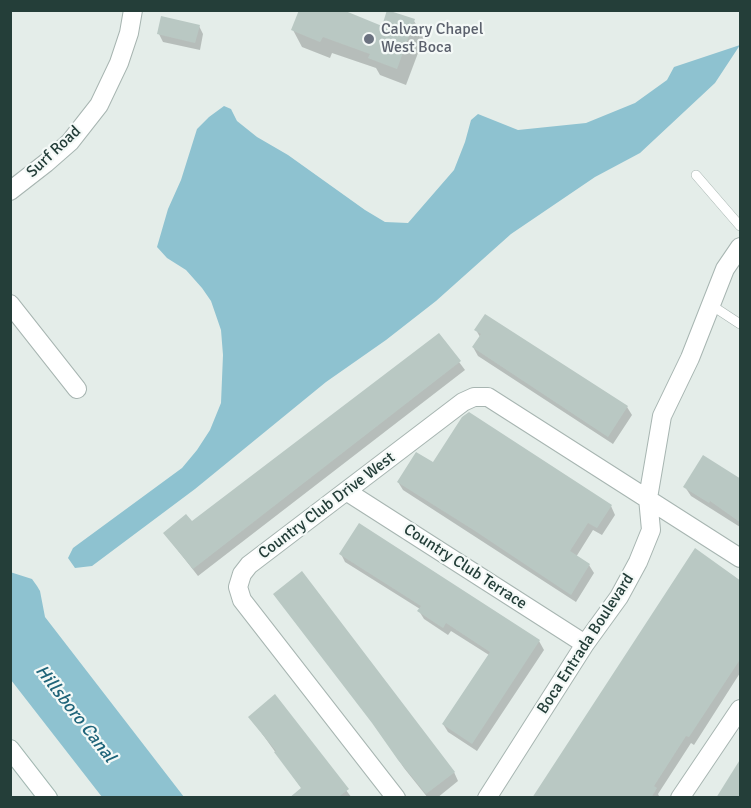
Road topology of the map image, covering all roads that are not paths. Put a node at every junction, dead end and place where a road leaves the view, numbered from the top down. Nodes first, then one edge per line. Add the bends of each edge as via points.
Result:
1 (133, 10) edge
2 (696, 175) dead end
3 (10, 191) edge
4 (741, 226) edge
5 (741, 247) edge
6 (10, 304) edge
7 (711, 305) junction
8 (741, 324) edge
9 (77, 389) dead end
10 (346, 491) junction
11 (648, 498) junction
12 (741, 558) edge
13 (585, 644) junction
14 (741, 709) edge
15 (10, 749) edge
16 (48, 798) edge
17 (396, 798) edge
18 (487, 798) edge
19 (680, 798) edge

1 - 3 street, Surf Road via 119,63 99,105 69,142
2 - 4 lane
5 - 7 street, Boca Entrada Boulevard via 725,269
6 - 9 street
7 - 8 lane
7 - 11 street, Boca Entrada Boulevard via 662,416
10 - 11 street, Country Club Drive West via 463,402 488,397
10 - 13 street, Country Club Terrace
10 - 17 street, Country Club Drive West via 249,565 238,587 242,600
11 - 12 street, Country Club Drive West
11 - 13 street, Boca Entrada Boulevard via 651,530 638,562 619,597
13 - 18 street, Boca Entrada Boulevard
14 - 19 street
15 - 16 street

